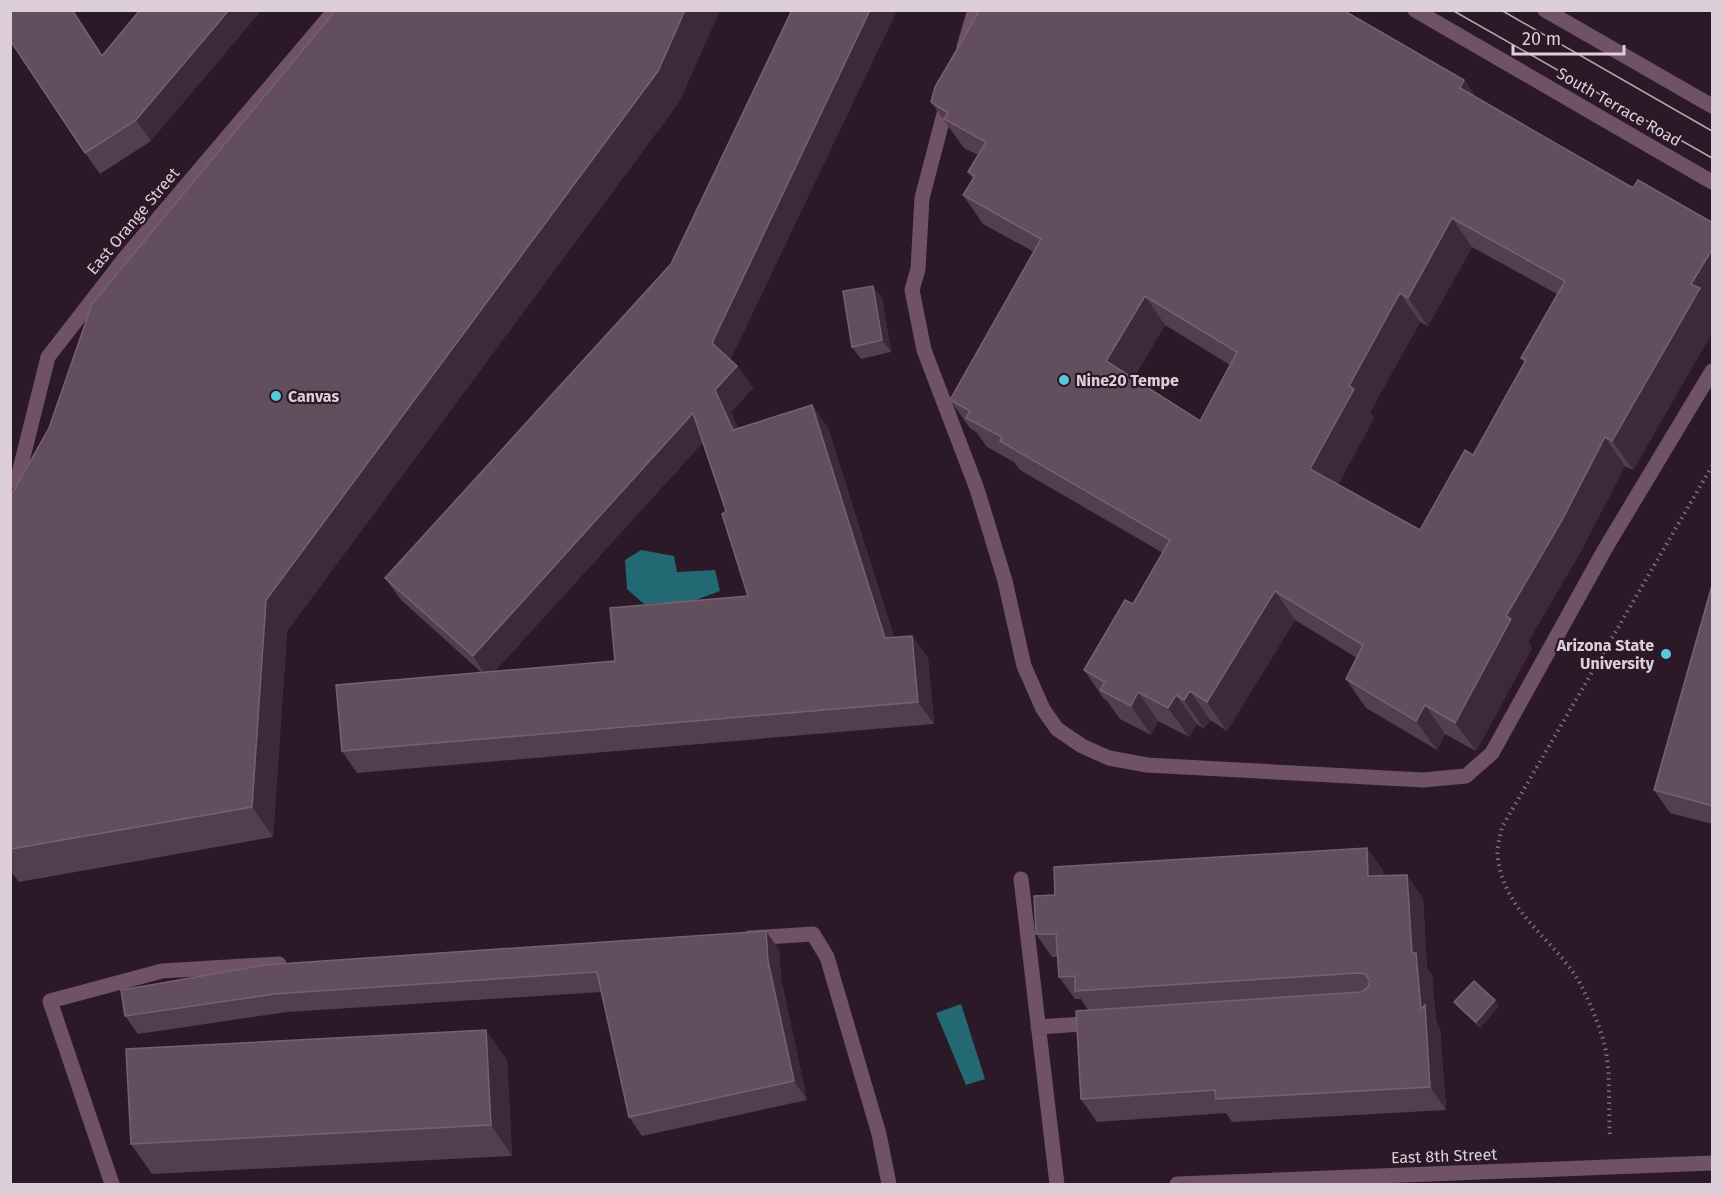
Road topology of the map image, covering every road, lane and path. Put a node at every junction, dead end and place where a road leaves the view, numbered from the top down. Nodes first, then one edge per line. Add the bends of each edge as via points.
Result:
1 (335, 10) edge
2 (975, 10) edge
3 (1415, 10) edge
4 (1545, 10) edge
5 (959, 64) edge
6 (952, 86) edge
7 (1713, 106) edge
8 (1713, 182) edge
9 (1713, 371) edge
10 (1713, 466) edge
11 (10, 482) edge
12 (1021, 879) dead end
13 (732, 939) edge
14 (294, 963) edge
15 (1108, 1023) edge
16 (1038, 1027) junction
17 (1610, 1134) dead end
18 (1713, 1164) edge
19 (112, 1185) edge
20 (889, 1185) edge
21 (1057, 1185) edge
22 (1177, 1185) edge

1 - 11 street, East Orange Street via 128,254 48,357 19,473
2 - 5 street
3 - 8 street, South Terrace Road
4 - 7 street
6 - 9 street via 921,198 918,269 912,290 924,350 977,489 1005,581 1024,666 1042,709 1057,729 1109,758 1147,765 1402,779 1466,776 1492,753 1605,549
10 - 17 path via 1502,827 1497,857 1517,910 1562,957 1581,985 1594,1015 1605,1048
12 - 16 street
13 - 20 street via 813,934 827,957 834,980 879,1134
14 - 19 street via 162,971 50,1001
15 - 16 street
16 - 21 street
18 - 22 street, East 8th Street

